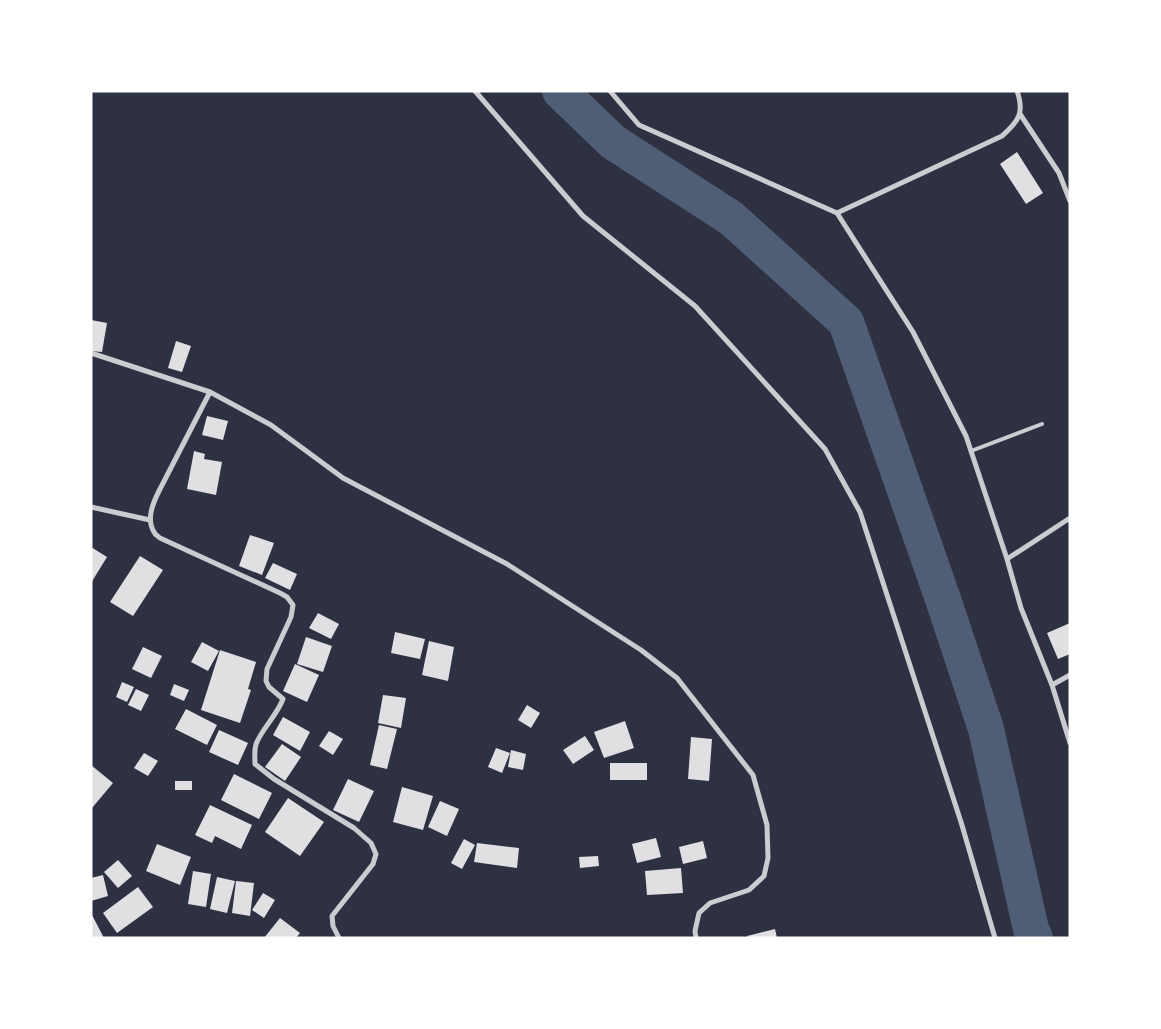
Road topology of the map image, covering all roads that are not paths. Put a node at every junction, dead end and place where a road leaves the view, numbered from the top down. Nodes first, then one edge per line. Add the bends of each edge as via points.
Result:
1 (475, 91) edge
2 (610, 91) edge
3 (1017, 91) edge
4 (1020, 114) junction
5 (1070, 201) edge
6 (837, 213) junction
7 (91, 353) edge
8 (210, 392) junction
9 (1042, 424) dead end
10 (971, 451) junction
11 (91, 507) edge
12 (1070, 518) edge
13 (150, 520) junction
14 (1007, 559) junction
15 (1070, 675) edge
16 (1052, 685) junction
17 (1070, 743) edge
18 (339, 938) edge
19 (696, 938) edge
20 (995, 938) edge

1 - 20 street via 583,216 695,306 825,450 860,512 958,812
2 - 6 street via 639,125
3 - 4 street
4 - 5 street via 1059,173
4 - 6 street via 1002,136
6 - 10 street via 913,332
7 - 8 street
8 - 13 street via 159,491
8 - 19 street via 271,425 343,478 507,564 641,650 677,678 753,775 767,825 768,858 764,876 749,890 710,903 699,913
9 - 10 lane
10 - 14 street
11 - 13 street
12 - 14 street
13 - 18 street via 153,532 160,538 280,593 293,605 291,617 267,669 266,681 283,699 257,743 255,764 354,828 371,843 376,854 373,864 332,916
14 - 16 street via 1021,608
15 - 16 street
16 - 17 street

